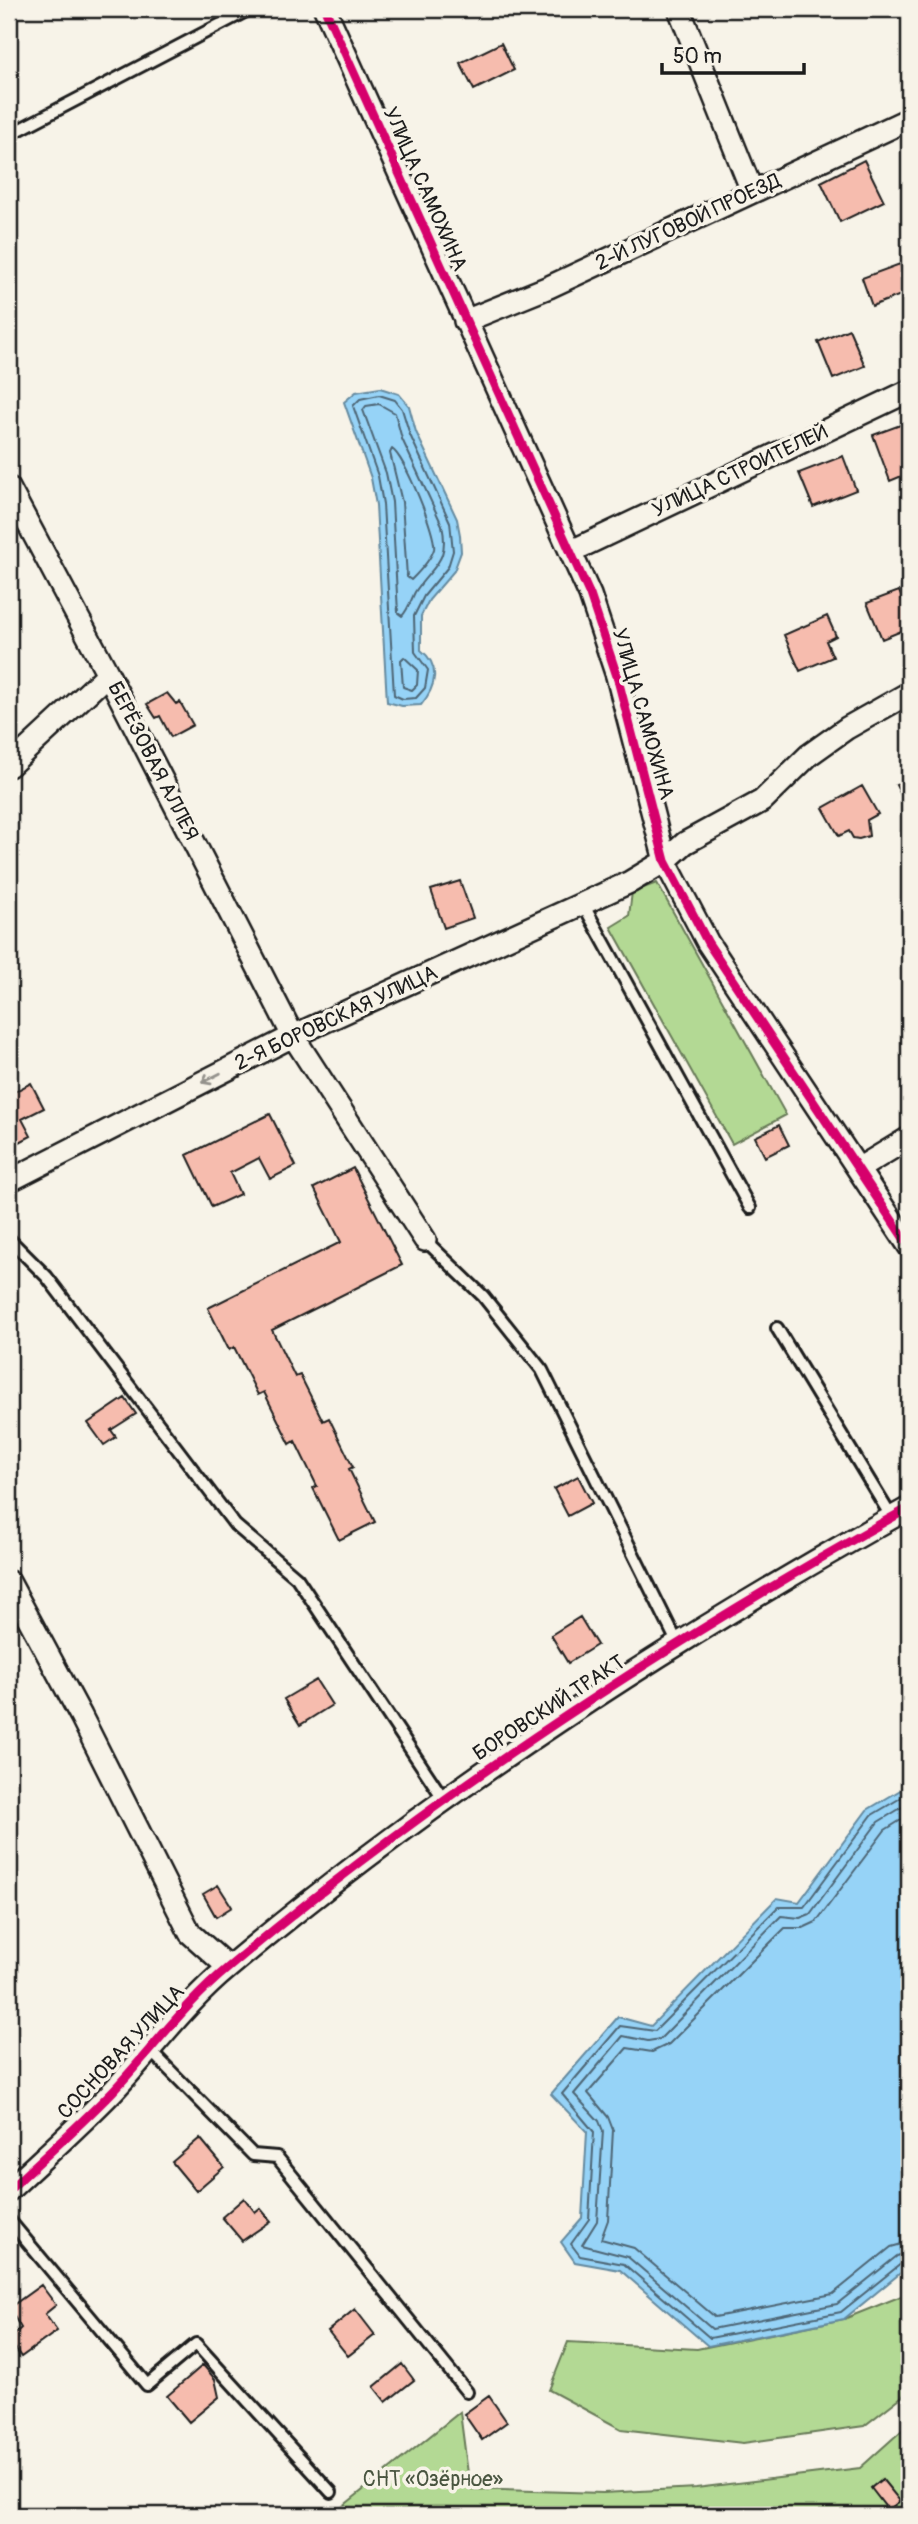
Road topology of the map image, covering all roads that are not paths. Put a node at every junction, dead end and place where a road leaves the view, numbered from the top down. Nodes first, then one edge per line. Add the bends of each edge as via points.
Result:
1 (250, 9) edge
2 (325, 9) edge
3 (679, 9) edge
4 (909, 119) edge
5 (9, 135) edge
6 (752, 191) junction
7 (465, 321) junction
8 (909, 391) edge
9 (9, 488) edge
10 (572, 551) junction
11 (108, 674) junction
12 (909, 693) edge
13 (9, 766) edge
14 (665, 861) junction
15 (583, 904) junction
16 (293, 1036) junction
17 (909, 1138) edge
18 (858, 1169) junction
19 (9, 1181) edge
20 (750, 1208) dead end
21 (9, 1239) edge
22 (425, 1240) joint
23 (909, 1246) edge
24 (777, 1328) dead end
25 (901, 1513) edge
26 (9, 1582) edge
27 (678, 1644) junction
28 (443, 1798) junction
29 (228, 1967) junction
30 (149, 2049) junction
31 (9, 2190) edge
32 (9, 2220) edge
33 (467, 2392) dead end
34 (331, 2492) dead end

1 - 5 lane
2 - 7 street, УЛИЦА САМОХИНА
3 - 6 street
4 - 6 street, 2-Й ЛУГОВОЙ ПРОЕЗД
6 - 7 street, 2-Й ЛУГОВОЙ ПРОЕЗД via 549,287
7 - 10 street, УЛИЦА САМОХИНА
8 - 10 street, УЛИЦА СТРОИТЕЛЕЙ
9 - 11 street, БЕРЁЗОВАЯ АЛЛЕЯ
10 - 14 street, УЛИЦА САМОХИНА via 617,676
11 - 13 street
11 - 16 street, БЕРЁЗОВАЯ АЛЛЕЯ
12 - 14 street, 2-Я БОРОВСКАЯ УЛИЦА via 847,728 809,755 762,801 685,843
14 - 15 street, 2-Я БОРОВСКАЯ УЛИЦА
14 - 18 street, УЛИЦА САМОХИНА via 708,943
15 - 16 street, 2-Я БОРОВСКАЯ УЛИЦА
15 - 20 lane
16 -> 19 street, 2-Я БОРОВСКАЯ УЛИЦА
16 - 22 street, БЕРЁЗОВАЯ АЛЛЕЯ
17 - 18 street
18 - 23 street, УЛИЦА САМОХИНА
21 - 28 lane via 47,1278 235,1525 297,1578
22 - 27 lane via 484,1296 542,1370
24 - 25 lane
25 - 27 street, БОРОВСКИЙ ТРАКТ
26 - 29 street via 190,1933
27 - 28 street, БОРОВСКИЙ ТРАКТ
28 - 29 street, БОРОВСКИЙ ТРАКТ
29 - 30 street, СОСНОВАЯ УЛИЦА via 183,2008
30 - 31 street, СОСНОВАЯ УЛИЦА via 113,2091
30 - 33 lane via 253,2155 277,2157
32 - 34 lane via 147,2385 196,2344

